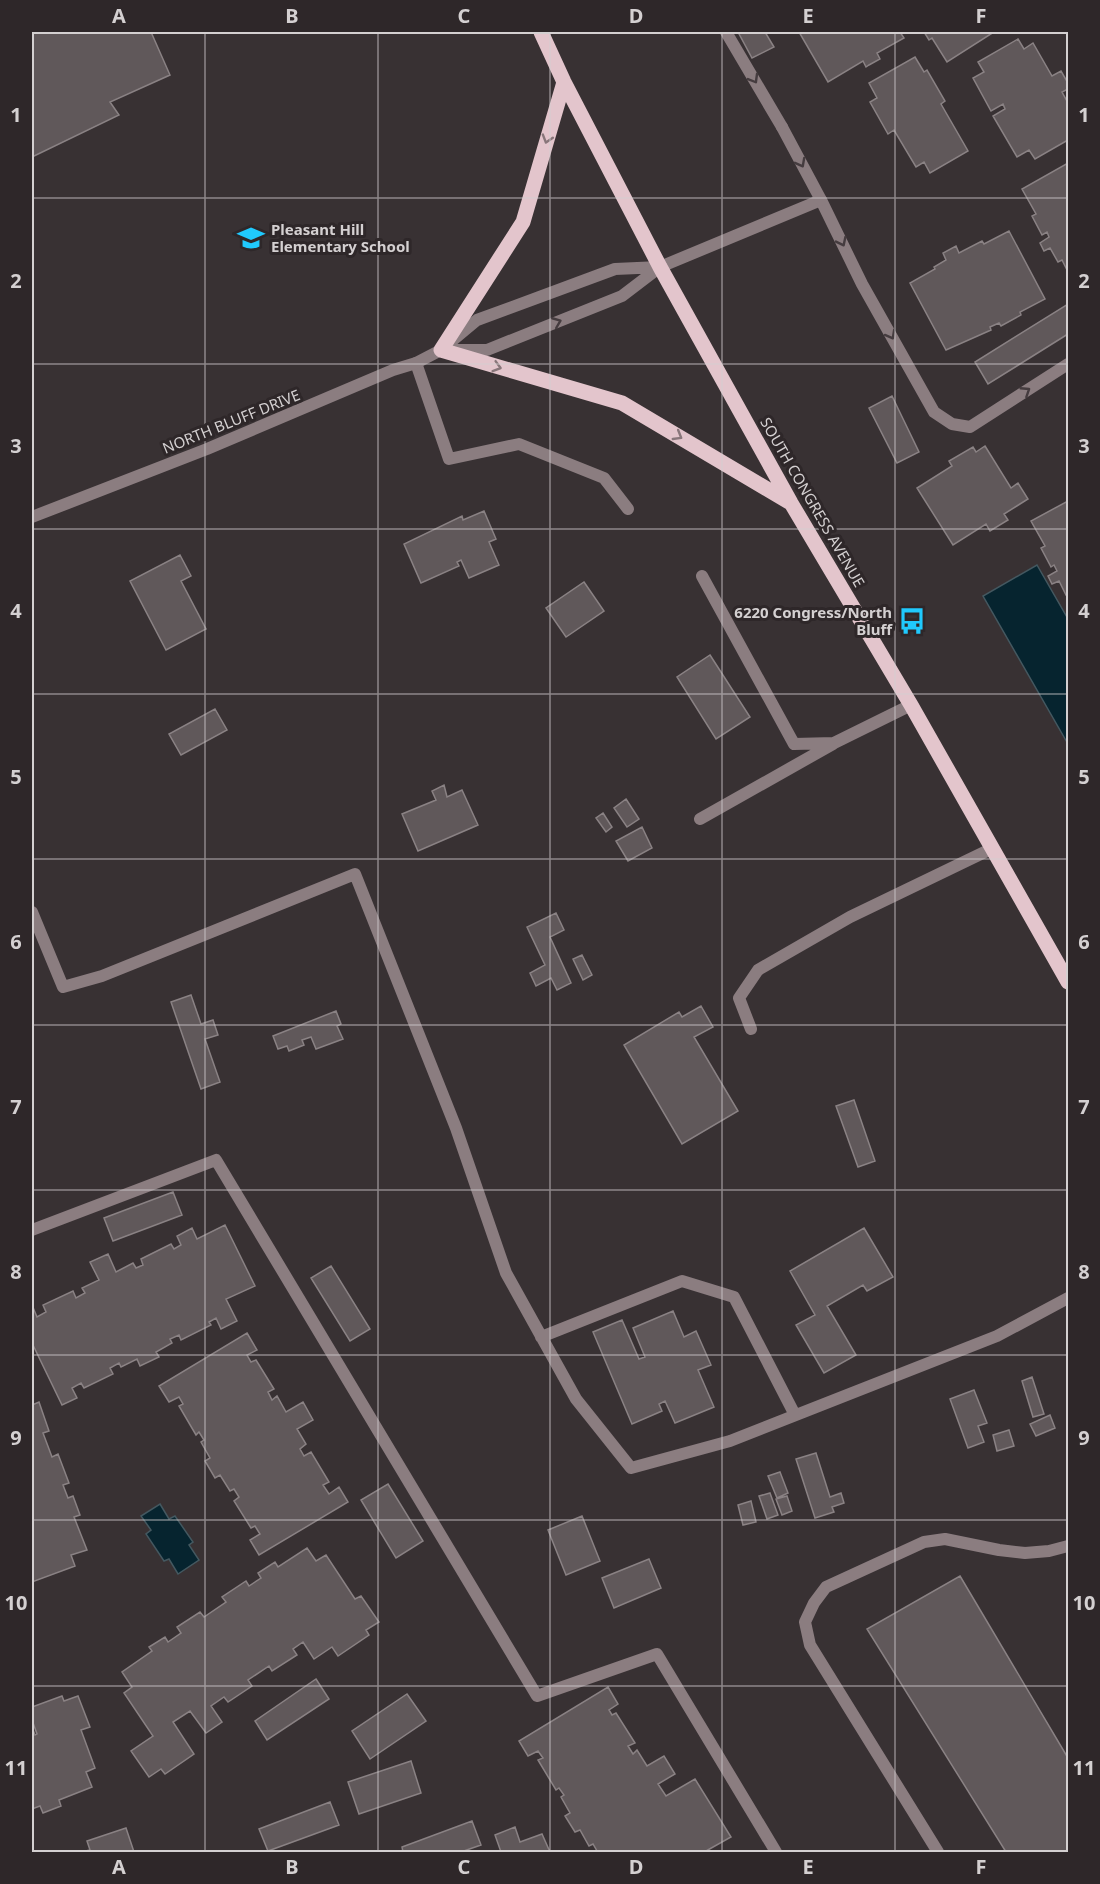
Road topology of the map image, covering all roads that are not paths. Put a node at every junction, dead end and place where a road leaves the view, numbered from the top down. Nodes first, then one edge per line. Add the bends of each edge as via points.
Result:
1 (541, 32) edge
2 (726, 32) edge
3 (564, 82) junction
4 (821, 200) junction
5 (660, 267) junction
6 (441, 350) junction
7 (416, 363) junction
8 (1068, 364) edge
9 (791, 503) junction
10 (628, 509) dead end
11 (32, 517) edge
12 (702, 576) dead end
13 (911, 705) junction
14 (834, 743) junction
15 (700, 819) dead end
16 (991, 849) junction
17 (32, 912) edge
18 (1068, 982) edge
19 (751, 1029) dead end
20 (32, 1230) edge
21 (1068, 1298) edge
22 (541, 1337) junction
23 (795, 1415) junction
24 (1068, 1546) edge
25 (776, 1852) edge
26 (938, 1852) edge

1 - 3 main road, SOUTH CONGRESS AVENUE
2 -> 4 street
3 - 5 main road, SOUTH CONGRESS AVENUE
3 -> 6 main road via 523,222
4 - 5 street
4 -> 8 street via 862,284 934,412 952,424 970,427
5 - 6 street, NORTH BLUFF DRIVE via 615,269 477,320
6 -> 5 street, NORTH BLUFF DRIVE via 486,350 622,296
5 - 9 main road, SOUTH CONGRESS AVENUE
6 - 7 street, NORTH BLUFF DRIVE
6 -> 9 main road via 622,403
7 - 10 street via 449,459 519,444 604,478
7 - 11 street, NORTH BLUFF DRIVE
9 - 13 main road, SOUTH CONGRESS AVENUE
12 - 14 street via 794,744
13 - 14 street
13 - 16 main road, SOUTH CONGRESS AVENUE
14 - 15 street
16 - 18 main road, SOUTH CONGRESS AVENUE
16 - 19 street via 850,917 758,970 739,998
17 - 22 street via 63,987 102,976 355,874 456,1128 506,1273
20 - 25 street via 216,1160 537,1696 657,1654
21 - 23 street via 996,1336
22 - 23 street via 576,1399 631,1468 730,1441
22 - 23 street via 682,1281 734,1297
24 - 26 street via 1025,1553 945,1539 924,1542 826,1587 814,1603 806,1622 810,1645

